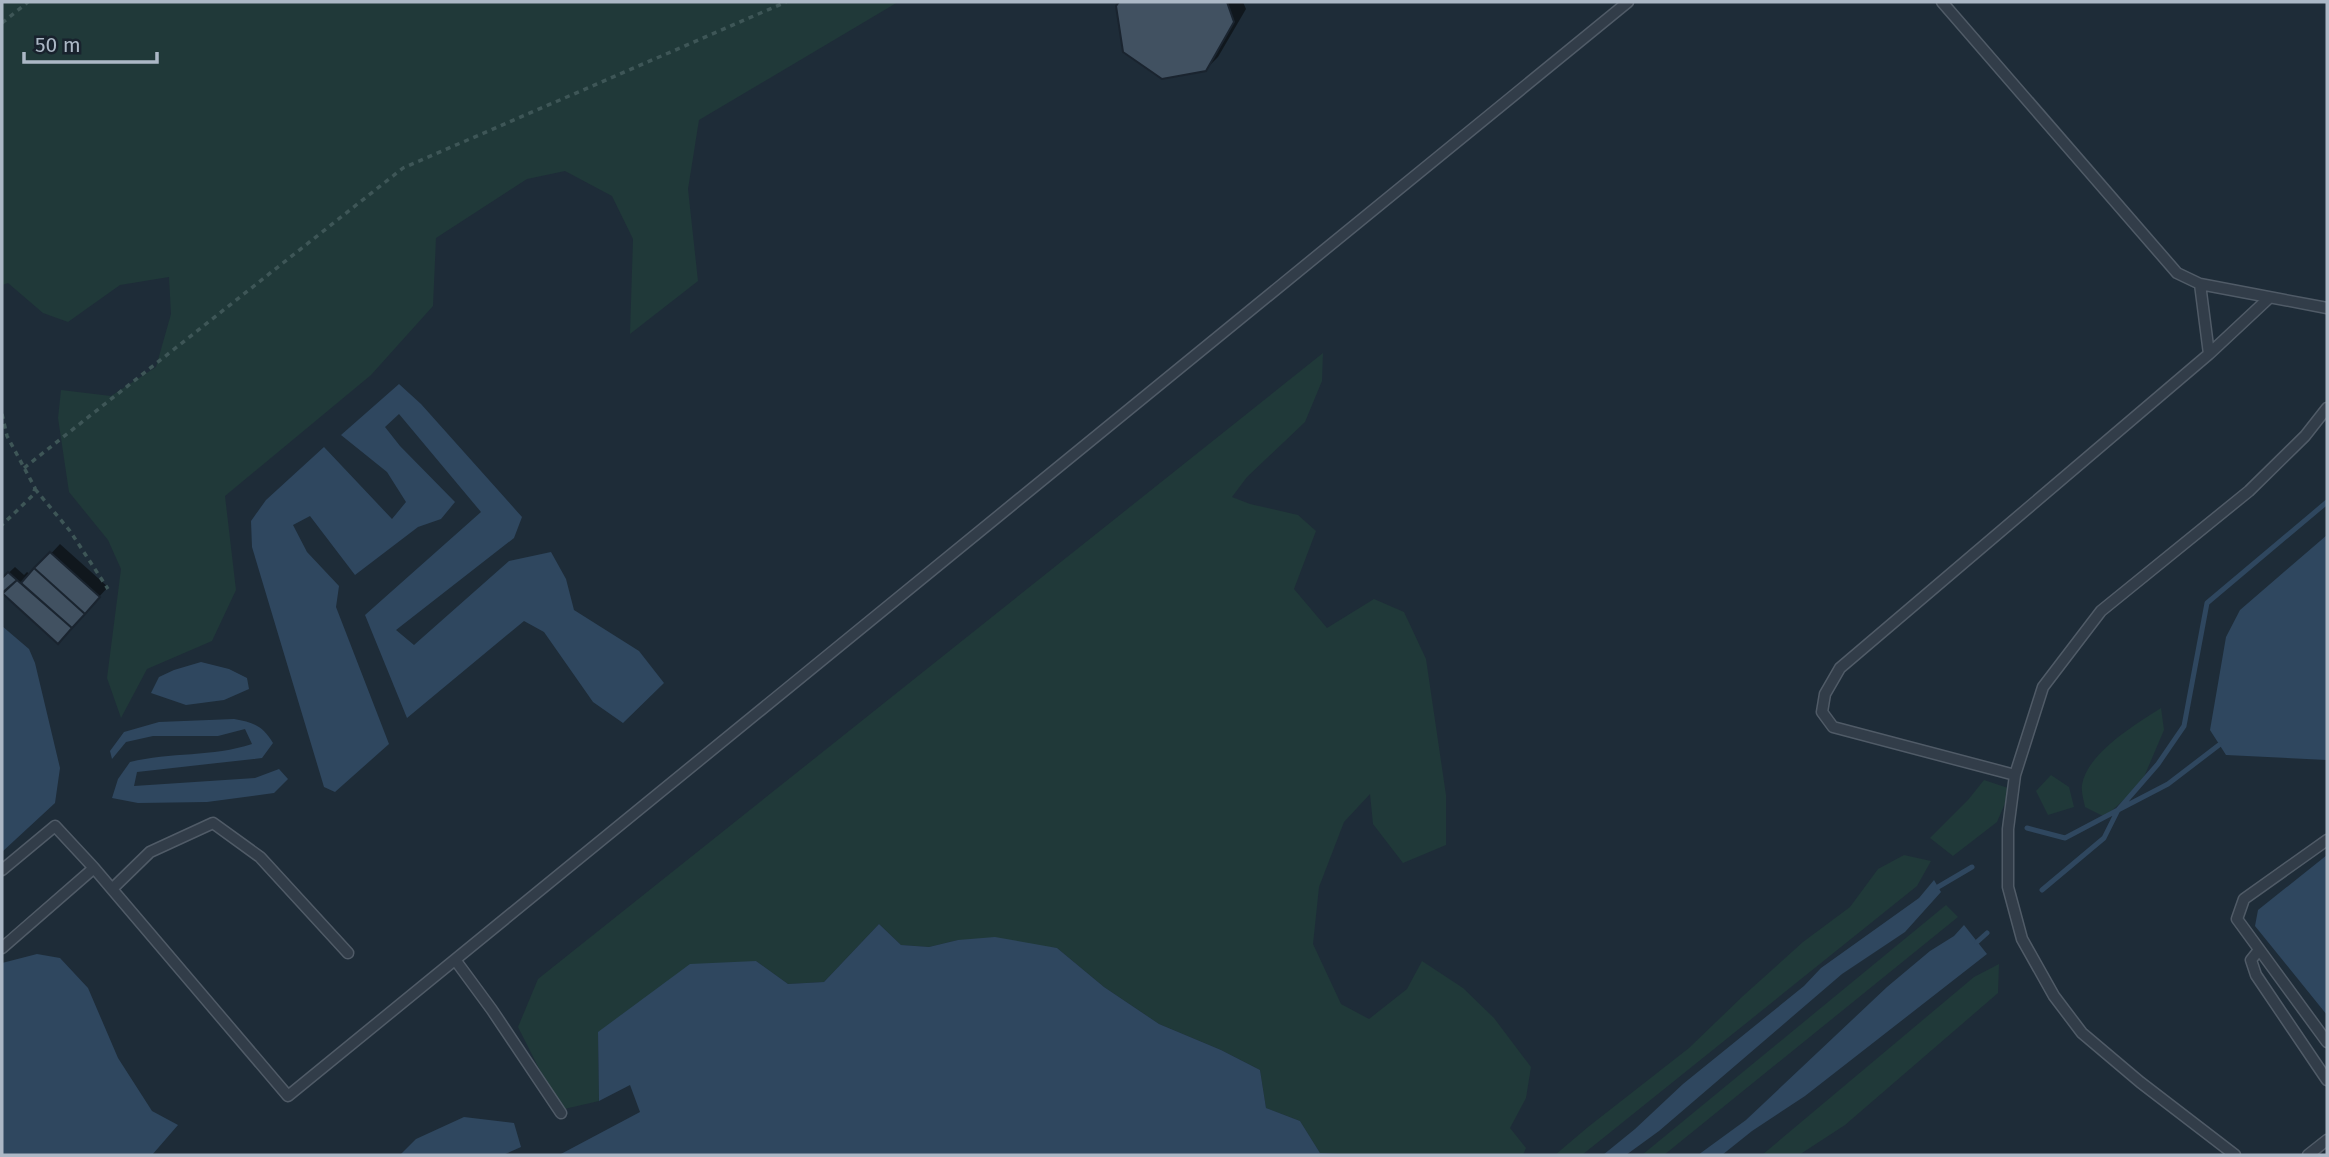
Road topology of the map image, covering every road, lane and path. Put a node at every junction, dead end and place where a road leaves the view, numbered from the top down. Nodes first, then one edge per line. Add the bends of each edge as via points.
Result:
1 (28, 2) edge
2 (786, 2) edge
3 (1628, 2) edge
4 (1942, 2) edge
5 (2, 23) edge
6 (2200, 284) junction
7 (2269, 298) junction
8 (2327, 308) edge
9 (2209, 354) junction
10 (2327, 408) edge
11 (2, 414) edge
12 (24, 468) junction
13 (35, 488) junction
14 (2, 525) edge
15 (108, 589) dead end
16 (2015, 775) junction
17 (2327, 839) edge
18 (94, 867) junction
19 (2, 870) edge
20 (112, 889) junction
21 (2, 948) edge
22 (2259, 950) junction
23 (348, 953) dead end
24 (456, 961) junction
25 (2327, 1042) edge
26 (2327, 1080) edge
27 (561, 1113) dead end
28 (2327, 1140) edge
29 (2235, 1155) edge
30 (2308, 1155) edge

1 - 5 path
2 - 12 path via 403,169
3 - 24 lane
4 - 6 lane via 2178,273
6 - 7 lane
6 - 9 lane
7 - 8 lane
7 - 9 lane
9 - 16 lane via 1840,668 1825,694 1822,712 1833,727
10 - 16 lane via 2249,491 2101,611 2043,687
11 - 12 path via 7,436
12 - 13 path
13 - 14 path
13 - 15 path
16 - 29 lane via 2008,829 2008,887 2022,939 2054,996 2082,1033
17 - 22 lane via 2245,899 2237,919
18 - 19 lane via 55,826
18 - 20 lane
18 - 21 lane
20 - 23 lane via 150,852 213,824 260,857
20 - 24 lane via 288,1096
22 - 25 lane
22 - 26 lane via 2251,960 2256,975
24 - 27 lane
28 - 30 lane

